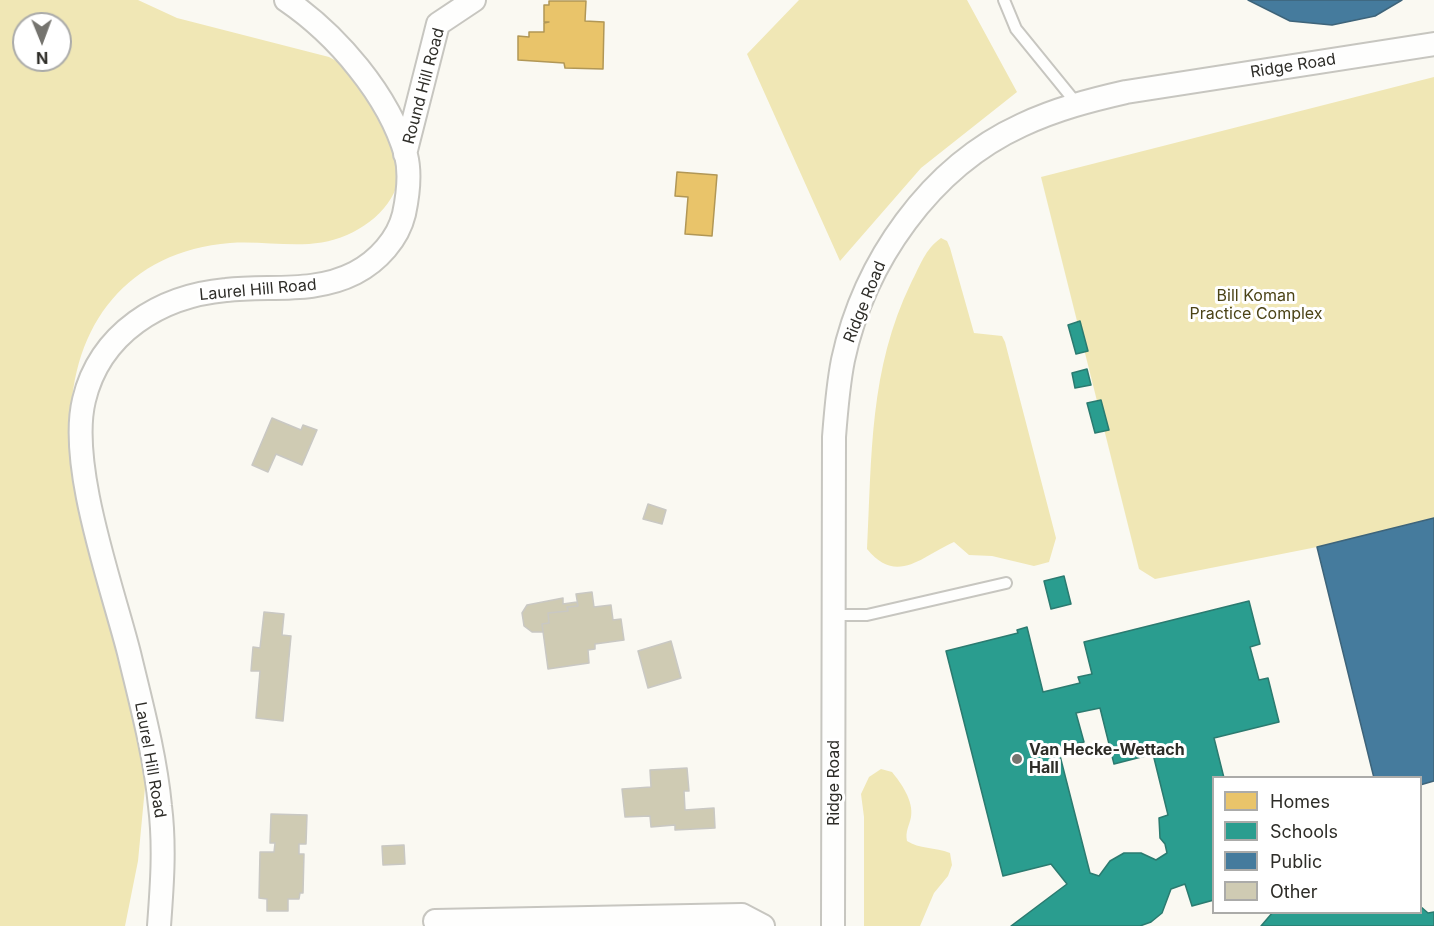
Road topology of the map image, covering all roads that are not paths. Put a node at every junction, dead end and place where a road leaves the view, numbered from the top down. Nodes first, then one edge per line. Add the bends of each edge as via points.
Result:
1 (286, 0) edge
2 (474, 0) edge
3 (1004, 0) edge
4 (1434, 44) edge
5 (1077, 104) junction
6 (405, 154) junction
7 (1006, 583) dead end
8 (833, 615) junction
9 (742, 915) junction
10 (435, 921) dead end
11 (159, 926) edge
12 (703, 926) edge
13 (763, 926) edge
14 (833, 926) edge

1 - 6 street, Laurel Hill Road via 320,25 360,71 391,121
2 - 6 street, Round Hill Road via 438,24
3 - 5 lane via 1016,29
4 - 5 street, Ridge Road via 1126,92
5 - 8 street, Ridge Road via 999,137 946,175 906,221 871,280 850,333 838,386
6 - 11 street, Laurel Hill Road via 409,185 402,222 385,249 358,271 322,285 227,290 183,298 160,307 137,320 116,339 102,356 87,390 80,421 84,471 131,664 160,806
7 - 8 lane via 867,615
8 - 14 street, Ridge Road
9 - 10 street
9 - 12 street
9 - 13 street

